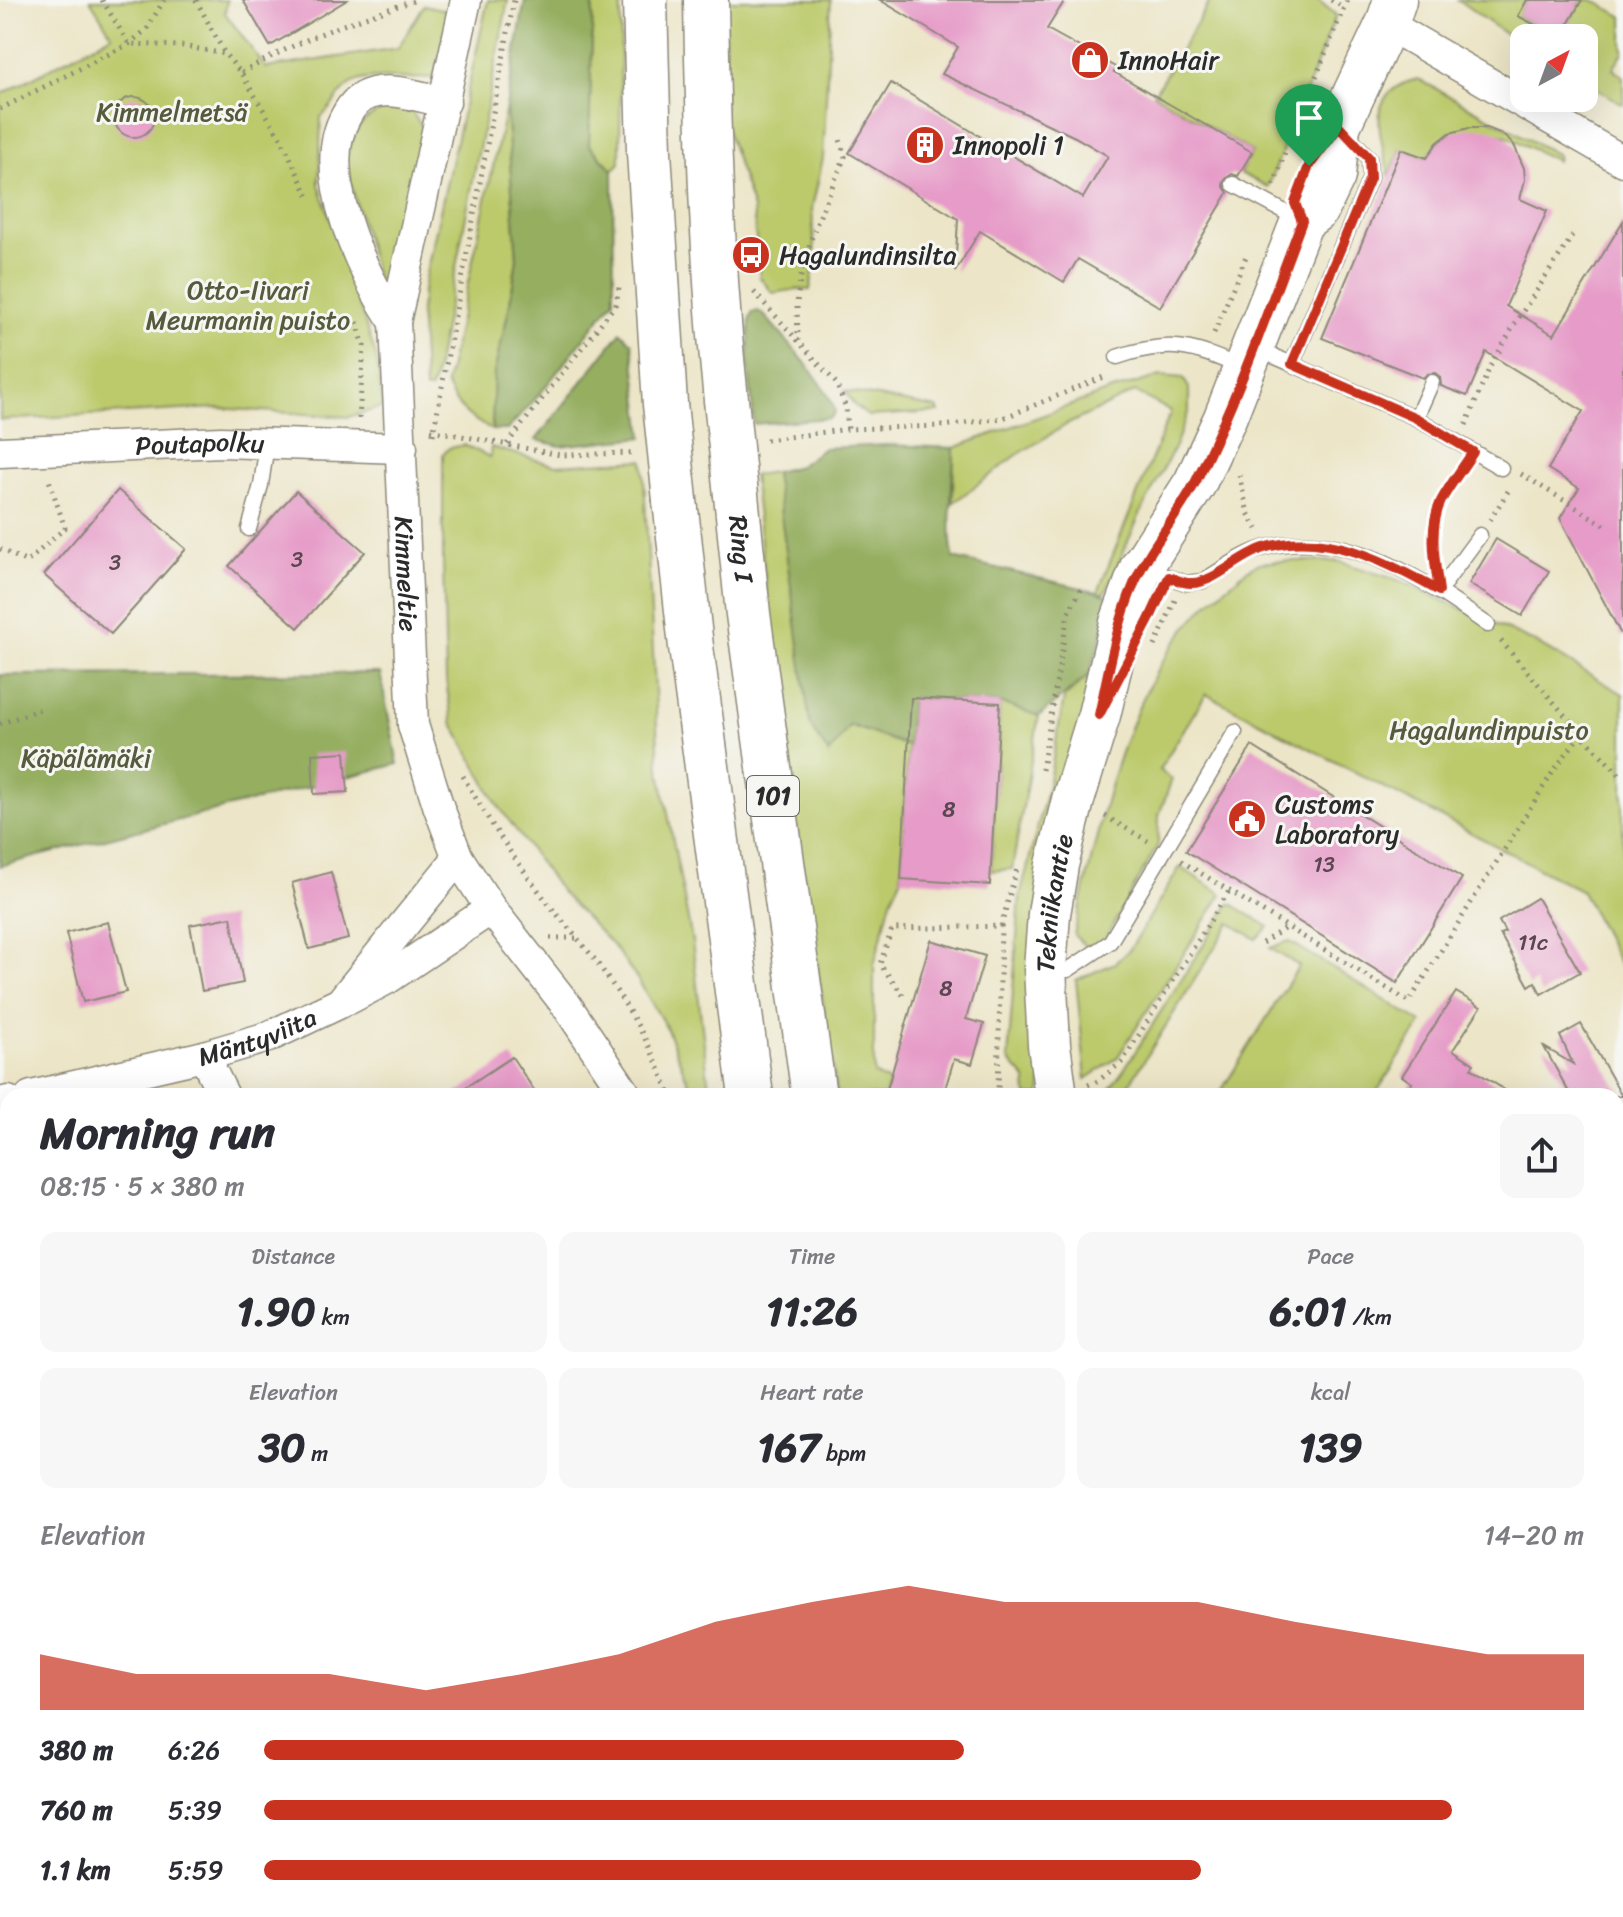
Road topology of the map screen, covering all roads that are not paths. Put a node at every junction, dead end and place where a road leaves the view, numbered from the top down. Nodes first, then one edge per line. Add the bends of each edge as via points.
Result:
1 (466, 0) edge
2 (645, 0) edge
3 (706, 0) edge
4 (1391, 12) edge
5 (445, 102) junction
6 (1339, 126) junction
7 (1623, 161) edge
8 (1233, 184) dead end
9 (1302, 221) junction
10 (395, 322) junction
11 (1249, 359) junction
12 (1292, 364) junction
13 (1116, 365) road end
14 (1432, 382) dead end
15 (1416, 418) junction
16 (401, 439) junction
17 (267, 444) junction
18 (0, 452) edge
19 (1501, 468) road end
20 (249, 529) dead end
21 (1480, 535) dead end
22 (1164, 575) junction
23 (1439, 591) junction
24 (1488, 625) road end
25 (1235, 732) dead end
26 (458, 858) junction
27 (491, 909) junction
28 (1045, 968) junction
29 (340, 1003) junction
30 (204, 1056) junction
31 (66, 1088) edge
32 (220, 1088) edge
33 (618, 1088) edge
34 (750, 1088) edge
35 (813, 1088) edge
36 (1064, 1088) edge

1 - 5 street, Kimmeltie
2 - 34 highway, 101, bridge via 665,404 691,647
3 - 35 highway, Ring I / 101, bridge via 720,342 748,614
4 - 6 main road, Tekniikantie
4 - 7 street
5 - 10 street, Kimmeltie
5 - 10 street via 375,92 352,105 339,131 337,182 353,238 376,294
6 - 9 main road, Tekniikantie via 1304,178 1295,203
6 - 12 lane via 1369,158 1370,178
8 - 9 lane
9 - 11 main road, Tekniikantie
10 - 16 street, Kimmeltie
11 - 12 lane
11 - 13 lane via 1169,345 1134,351
11 - 22 main road, Tekniikantie via 1195,483
12 - 15 lane
14 - 15 lane
15 - 19 lane
16 - 17 street, Poutapolku
16 - 26 street, Kimmeltie via 413,725
17 - 18 street, Poutapolku
17 - 20 lane
21 - 23 lane
22 - 23 lane via 1203,581 1250,553 1299,542 1343,547 1392,565
22 - 28 main road, Tekniikantie via 1121,623 1057,865
23 - 24 lane
25 - 28 lane via 1110,942 1068,970
26 - 27 street, Kimmeltie
26 - 29 street, Mäntyviita
27 - 29 street, Mäntyviita via 387,979
27 - 33 street, Kimmeltie via 567,1006
28 - 36 main road, Tekniikantie via 1049,1045
29 - 30 street, Mäntyviita via 268,1037
30 - 31 street, Mäntyviita
30 - 32 street

